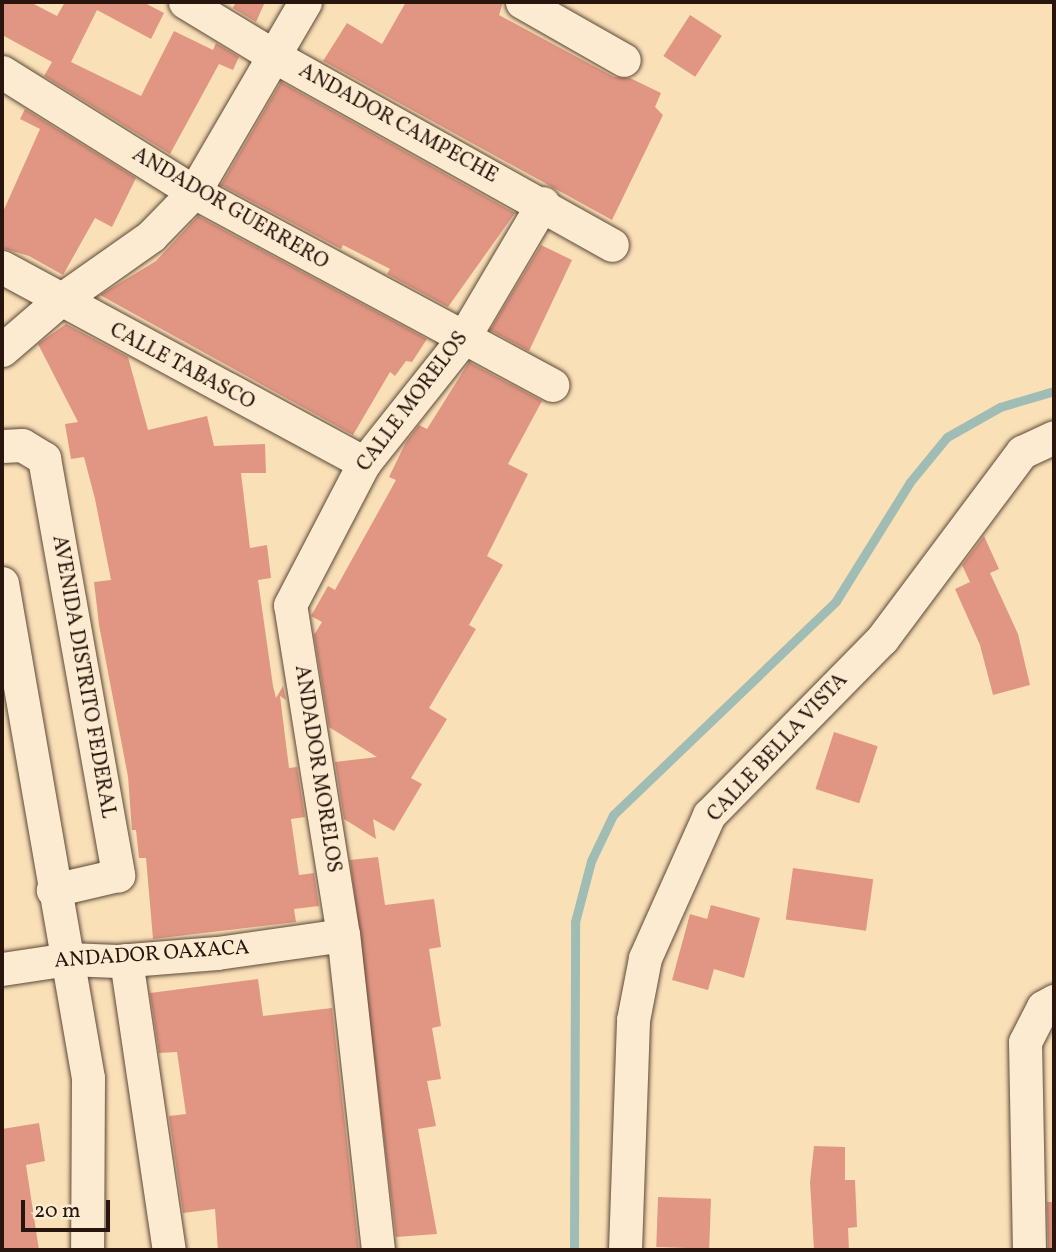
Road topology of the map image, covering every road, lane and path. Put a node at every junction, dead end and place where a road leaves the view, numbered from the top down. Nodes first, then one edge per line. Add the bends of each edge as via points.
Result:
1 (185, 2) edge
2 (306, 2) edge
3 (522, 2) edge
4 (274, 56) junction
5 (624, 60) dead end
6 (2, 72) edge
7 (194, 192) junction
8 (544, 203) junction
9 (612, 246) dead end
10 (2, 267) edge
11 (59, 302) junction
12 (462, 340) junction
13 (2, 350) edge
14 (552, 385) dead end
15 (1054, 437) edge
16 (2, 446) edge
17 (364, 463) junction
18 (2, 583) edge
19 (290, 605) joint
20 (53, 890) junction
21 (343, 934) junction
22 (68, 959) junction
23 (126, 960) junction
24 (2, 969) edge
25 (1054, 1001) edge
26 (87, 1250) edge
27 (169, 1250) edge
28 (378, 1250) edge
29 (625, 1250) edge
30 (1029, 1250) edge

1 - 4 street, ANDADOR CAMPECHE
2 - 4 street
3 - 5 street
4 - 7 street
4 - 8 street, ANDADOR CAMPECHE
6 - 7 street, ANDADOR GUERRERO
7 - 11 street via 151,236
7 - 12 street, ANDADOR GUERRERO
8 - 9 street, ANDADOR CAMPECHE
8 - 12 street, CALLE MORELOS
10 - 11 street, CALLE TABASCO
11 - 13 street
11 - 17 street, CALLE TABASCO
12 - 14 street, ANDADOR GUERRERO
12 - 17 street, CALLE MORELOS
15 - 29 street, CALLE BELLA VISTA via 1022,452 882,639 709,816 645,958 633,1020
16 - 20 street, AVENIDA DISTRITO FEDERAL via 22,445 44,458 118,875
17 - 19 street, CALLE MORELOS
18 - 20 street
19 - 21 street, ANDADOR MORELOS
20 - 22 street
21 - 23 street, ANDADOR OAXACA via 217,953
21 - 28 street, ANDADOR MORELOS
22 - 23 street, ANDADOR OAXACA
22 - 24 street, ANDADOR OAXACA
22 - 26 street via 88,1078
23 - 27 street
25 - 30 street via 1043,1007 1025,1042

